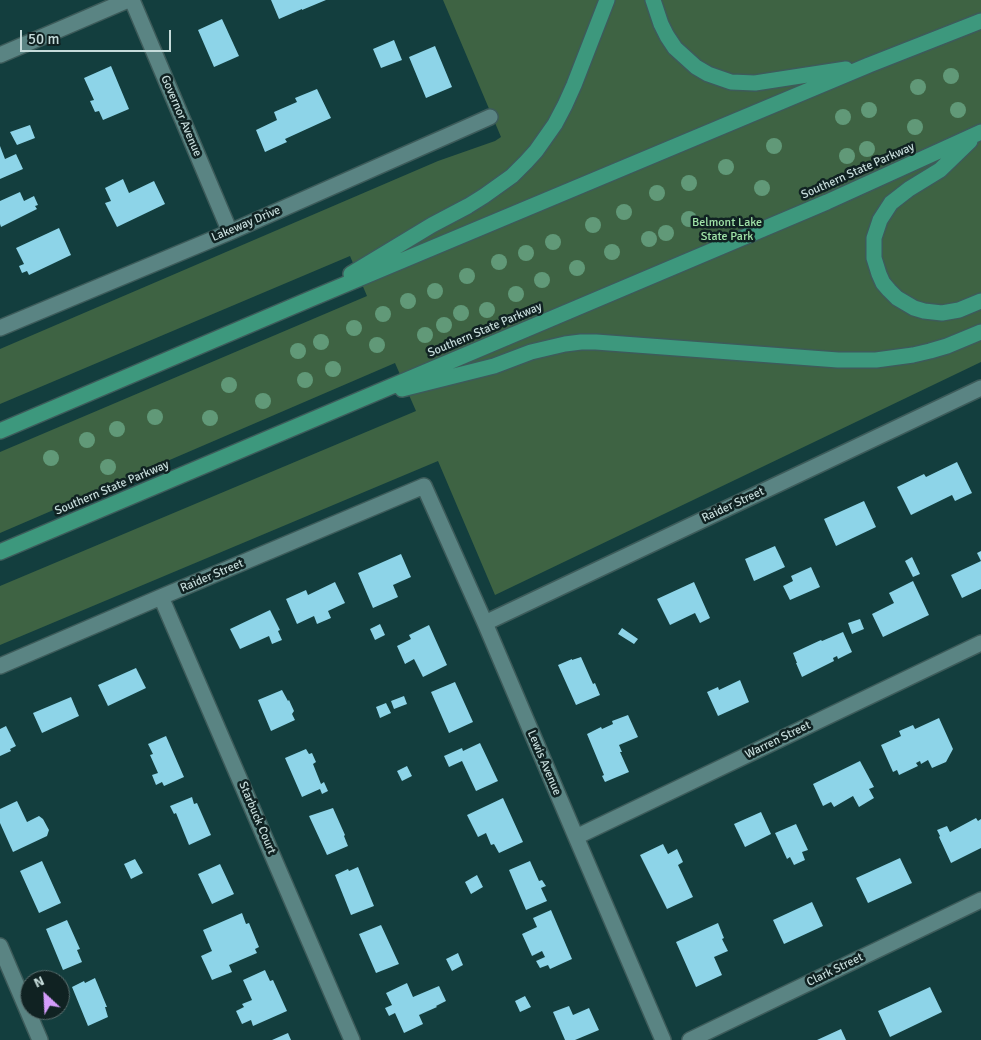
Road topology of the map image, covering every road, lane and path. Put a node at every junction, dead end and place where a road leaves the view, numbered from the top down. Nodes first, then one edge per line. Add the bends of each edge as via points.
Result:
1 (130, 0) edge
2 (606, 0) edge
3 (653, 0) edge
4 (981, 21) edge
5 (0, 55) edge
6 (869, 66) junction
7 (490, 117) dead end
8 (979, 133) edge
9 (230, 232) junction
10 (308, 300) junction
11 (981, 301) edge
12 (1, 325) edge
13 (981, 332) edge
14 (981, 388) edge
15 (353, 402) junction
16 (0, 431) edge
17 (424, 486) joint
18 (0, 552) edge
19 (162, 597) junction
20 (485, 623) junction
21 (981, 643) edge
22 (0, 666) edge
23 (576, 837) junction
24 (981, 900) edge
25 (0, 946) edge
26 (40, 1040) edge
27 (352, 1040) edge
28 (664, 1040) edge
29 (690, 1040) edge

1 - 5 street
1 - 9 street, Governor Avenue
2 - 10 highway via 565,105 526,162 476,201 432,224
3 - 6 highway via 661,24 675,48 696,67 726,80 755,83
4 - 6 highway
6 - 10 highway
7 - 9 street, Lakeway Drive
8 - 11 highway via 940,170 891,203 880,220 874,248 876,266 883,282 897,298 914,308 951,312
8 - 15 highway, Southern State Parkway via 827,202
9 - 12 street, Lakeway Drive
10 - 16 highway
13 - 15 highway via 930,351 876,360 596,342 565,344
14 - 20 street, Raider Street
15 - 18 highway, Southern State Parkway
17 - 19 street, Raider Street
17 - 20 street, Lewis Avenue
19 - 22 street, Raider Street
19 - 27 street, Starbuck Court
20 - 23 street, Lewis Avenue
21 - 23 street, Warren Street
23 - 28 street, Lewis Avenue
24 - 29 street, Clark Street
25 - 26 street

